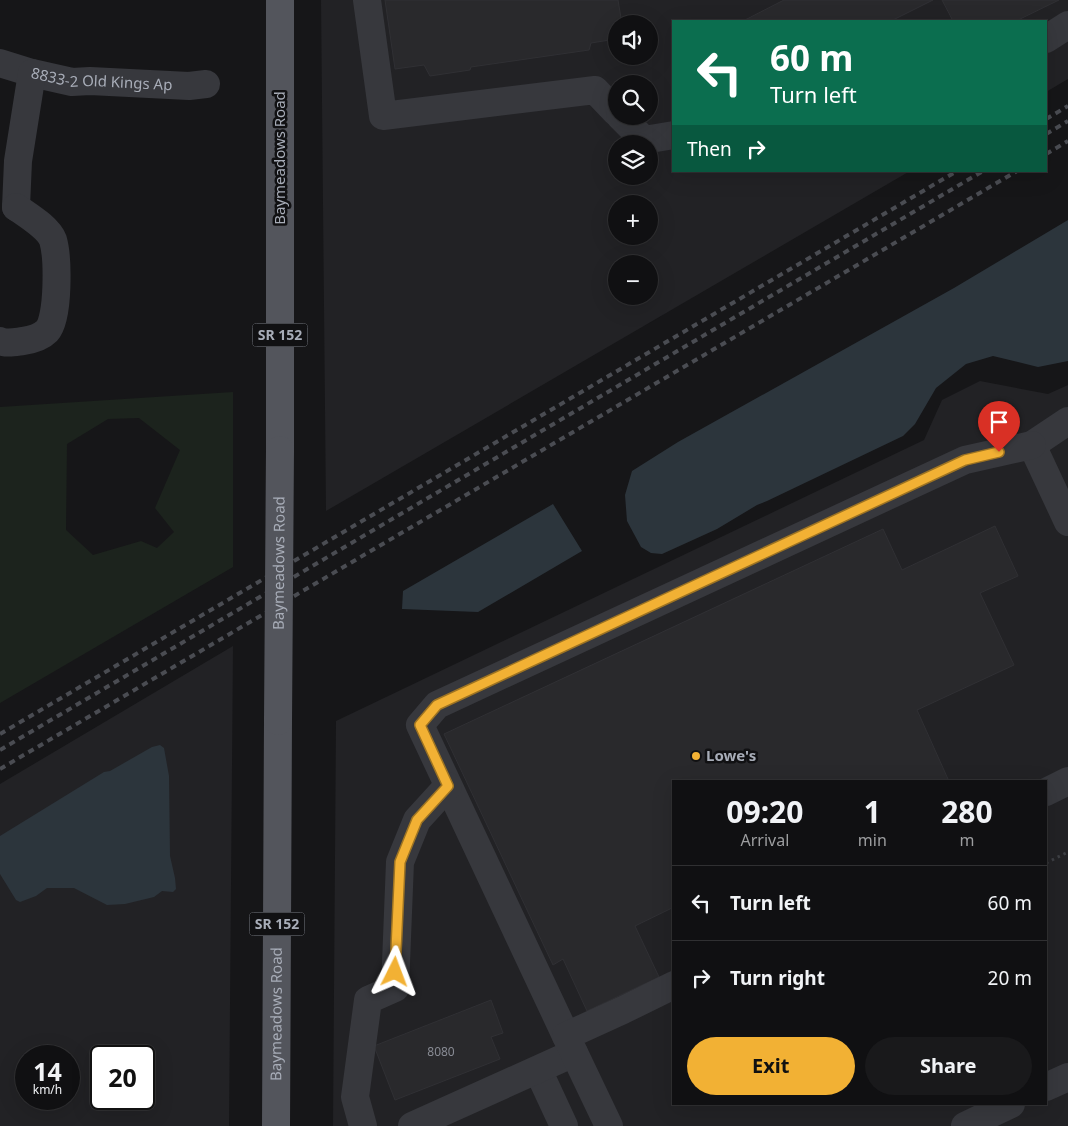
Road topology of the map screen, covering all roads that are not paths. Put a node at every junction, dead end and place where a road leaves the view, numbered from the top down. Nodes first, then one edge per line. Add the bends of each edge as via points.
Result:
1 (280, 0) edge
2 (367, 0) edge
3 (1068, 25) edge
4 (1047, 38) edge
5 (0, 63) edge
6 (32, 73) junction
7 (206, 84) dead end
8 (608, 104) edge
9 (629, 125) edge
10 (672, 135) edge
11 (8, 211) edge
12 (0, 341) edge
13 (1068, 421) edge
14 (1032, 444) junction
15 (1068, 522) edge
16 (1068, 782) edge
17 (448, 786) junction
18 (1047, 792) edge
19 (672, 987) edge
20 (570, 1045) junction
21 (538, 1070) junction
22 (1068, 1077) edge
23 (1047, 1087) edge
24 (1009, 1105) edge
25 (276, 1126) edge
26 (363, 1126) edge
27 (412, 1126) edge
28 (563, 1126) edge
29 (609, 1126) edge
30 (965, 1126) edge

1 - 25 main road, Baymeadows Road / SR 152, bridge
2 - 8 street via 383,116 595,90
3 - 4 street
5 - 6 street, 8833-2 Old Kings Ap
6 - 7 street, 8833-2 Old Kings Ap via 72,82
6 - 11 street
9 - 10 street via 644,140
11 - 12 street via 45,229 53,240 57,269 56,300 48,330 30,340
13 - 14 street
14 - 15 street
14 - 17 street via 965,460 437,705 420,725
16 - 18 street
17 - 20 street
17 - 26 street via 417,820 400,862 395,988 368,1000 355,1097
19 - 20 street via 623,1010
20 - 21 street
20 - 29 street
21 - 27 street
21 - 28 street
22 - 23 street
24 - 30 street

